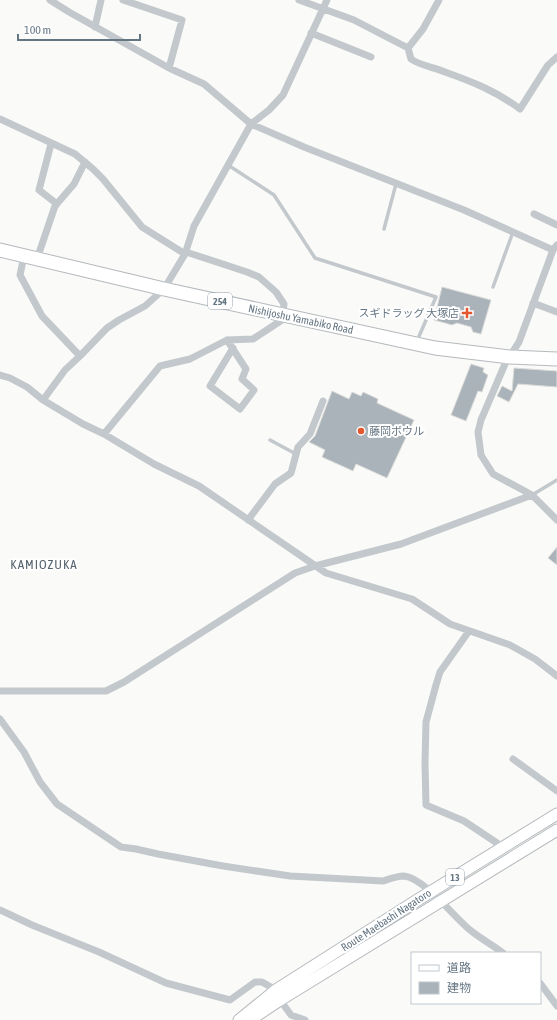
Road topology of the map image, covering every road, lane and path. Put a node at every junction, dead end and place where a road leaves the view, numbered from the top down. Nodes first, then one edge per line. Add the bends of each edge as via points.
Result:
1 (50, 0) edge
2 (101, 0) edge
3 (299, 0) edge
4 (327, 0) edge
5 (439, 0) edge
6 (126, 1) edge
7 (323, 10) junction
8 (95, 27) junction
9 (312, 33) junction
10 (408, 48) junction
11 (371, 57) dead end
12 (557, 57) edge
13 (169, 68) junction
14 (0, 120) edge
15 (251, 124) junction
16 (51, 144) junction
17 (85, 162) junction
18 (228, 165) junction
19 (397, 182) junction
20 (57, 204) junction
21 (534, 214) dead end
22 (557, 225) edge
23 (384, 230) dead end
24 (512, 232) junction
25 (556, 247) edge
26 (0, 250) edge
27 (185, 253) junction
28 (24, 256) junction
29 (37, 259) junction
30 (493, 287) dead end
31 (164, 289) junction
32 (533, 303) junction
33 (557, 312) edge
34 (284, 315) junction
35 (227, 340) junction
36 (416, 344) junction
37 (233, 348) junction
38 (80, 356) junction
39 (510, 357) junction
40 (557, 358) edge
41 (0, 375) edge
42 (43, 400) junction
43 (323, 401) dead end
44 (104, 434) junction
45 (270, 440) dead end
46 (296, 454) junction
47 (557, 480) edge
48 (532, 494) junction
49 (248, 520) junction
50 (557, 520) edge
51 (315, 566) junction
52 (469, 631) junction
53 (557, 676) edge
54 (0, 691) edge
55 (0, 719) edge
56 (513, 759) dead end
57 (557, 791) edge
58 (557, 814) edge
59 (557, 830) edge
60 (503, 847) junction
61 (430, 892) junction
62 (440, 901) junction
63 (0, 910) edge
64 (502, 952) edge
65 (541, 984) edge
66 (278, 995) junction
67 (557, 1006) edge
68 (239, 1020) edge
69 (249, 1020) edge
70 (305, 1020) edge

1 - 8 street
2 - 8 street
3 - 7 street
4 - 7 street
5 - 10 street via 423,29
6 - 13 street via 182,20
7 - 9 street
7 - 10 street via 354,20
8 - 13 street
9 - 11 street
9 - 15 street via 283,95
10 - 12 street via 411,59 417,63 488,88 520,109 548,65
13 - 15 street via 204,84
14 - 16 street
15 - 18 street
15 - 19 street
16 - 17 street via 75,154
16 - 20 street via 39,190
17 - 20 street via 74,184
17 - 27 street via 103,179 142,227
18 - 27 street via 194,226
18 - 36 lane via 274,195 315,258 436,296
19 - 23 lane
19 - 24 street
20 - 29 street
21 - 22 street
24 - 25 street
24 - 30 lane
25 - 32 street
26 - 28 highway, Nishijoshu Yamabiko Road / 254
27 - 31 street
27 - 34 street via 259,277 276,292 284,304
28 - 29 highway, Nishijoshu Yamabiko Road / 254
28 - 38 street via 20,275 42,316
29 - 31 highway, Nishijoshu Yamabiko Road / 254
31 - 34 highway, Nishijoshu Yamabiko Road / 254
31 - 38 street via 145,306 107,328
32 - 33 street
32 - 39 street via 519,342
34 - 35 street via 282,320 253,339
34 - 36 highway, Nishijoshu Yamabiko Road / 254
35 - 37 street
35 - 44 street via 190,359 160,366
36 - 39 highway, Nishijoshu Yamabiko Road / 254
37 - 37 street via 246,369 242,379 254,390 240,409 210,386
38 - 42 street via 65,370
39 - 40 highway, Nishijoshu Yamabiko Road / 254
39 - 48 street via 480,420 478,440 481,455 493,474
41 - 42 street via 27,387
42 - 44 street
43 - 46 street via 310,434 298,447
44 - 49 street via 154,464 199,486
45 - 46 lane
46 - 49 street via 291,473 275,484
47 - 48 lane
48 - 50 street
48 - 51 street via 401,544
49 - 51 street
51 - 52 street via 326,573 412,599 450,624
51 - 54 street via 295,573 106,691
52 - 53 street via 510,646 535,659
52 - 60 street via 440,672 426,722 426,805 464,821
55 - 61 street via 24,752 40,782 58,804 121,847 290,876 383,881 404,876 424,885
56 - 57 street
58 - 60 main road, Route Maebashi Nagatoro / 13
59 - 62 main road, Route Maebashi Nagatoro / 13
60 - 61 main road, Route Maebashi Nagatoro / 13
61 - 62 street
61 - 66 main road, Route Maebashi Nagatoro / 13
62 - 64 street via 470,930
62 - 66 main road, Route Maebashi Nagatoro / 13
63 - 66 street via 166,983 230,1000 255,982 262,982
65 - 67 street
66 - 68 main road, Route Maebashi Nagatoro / 13
66 - 69 main road, Route Maebashi Nagatoro / 13
66 - 70 street via 291,1015

